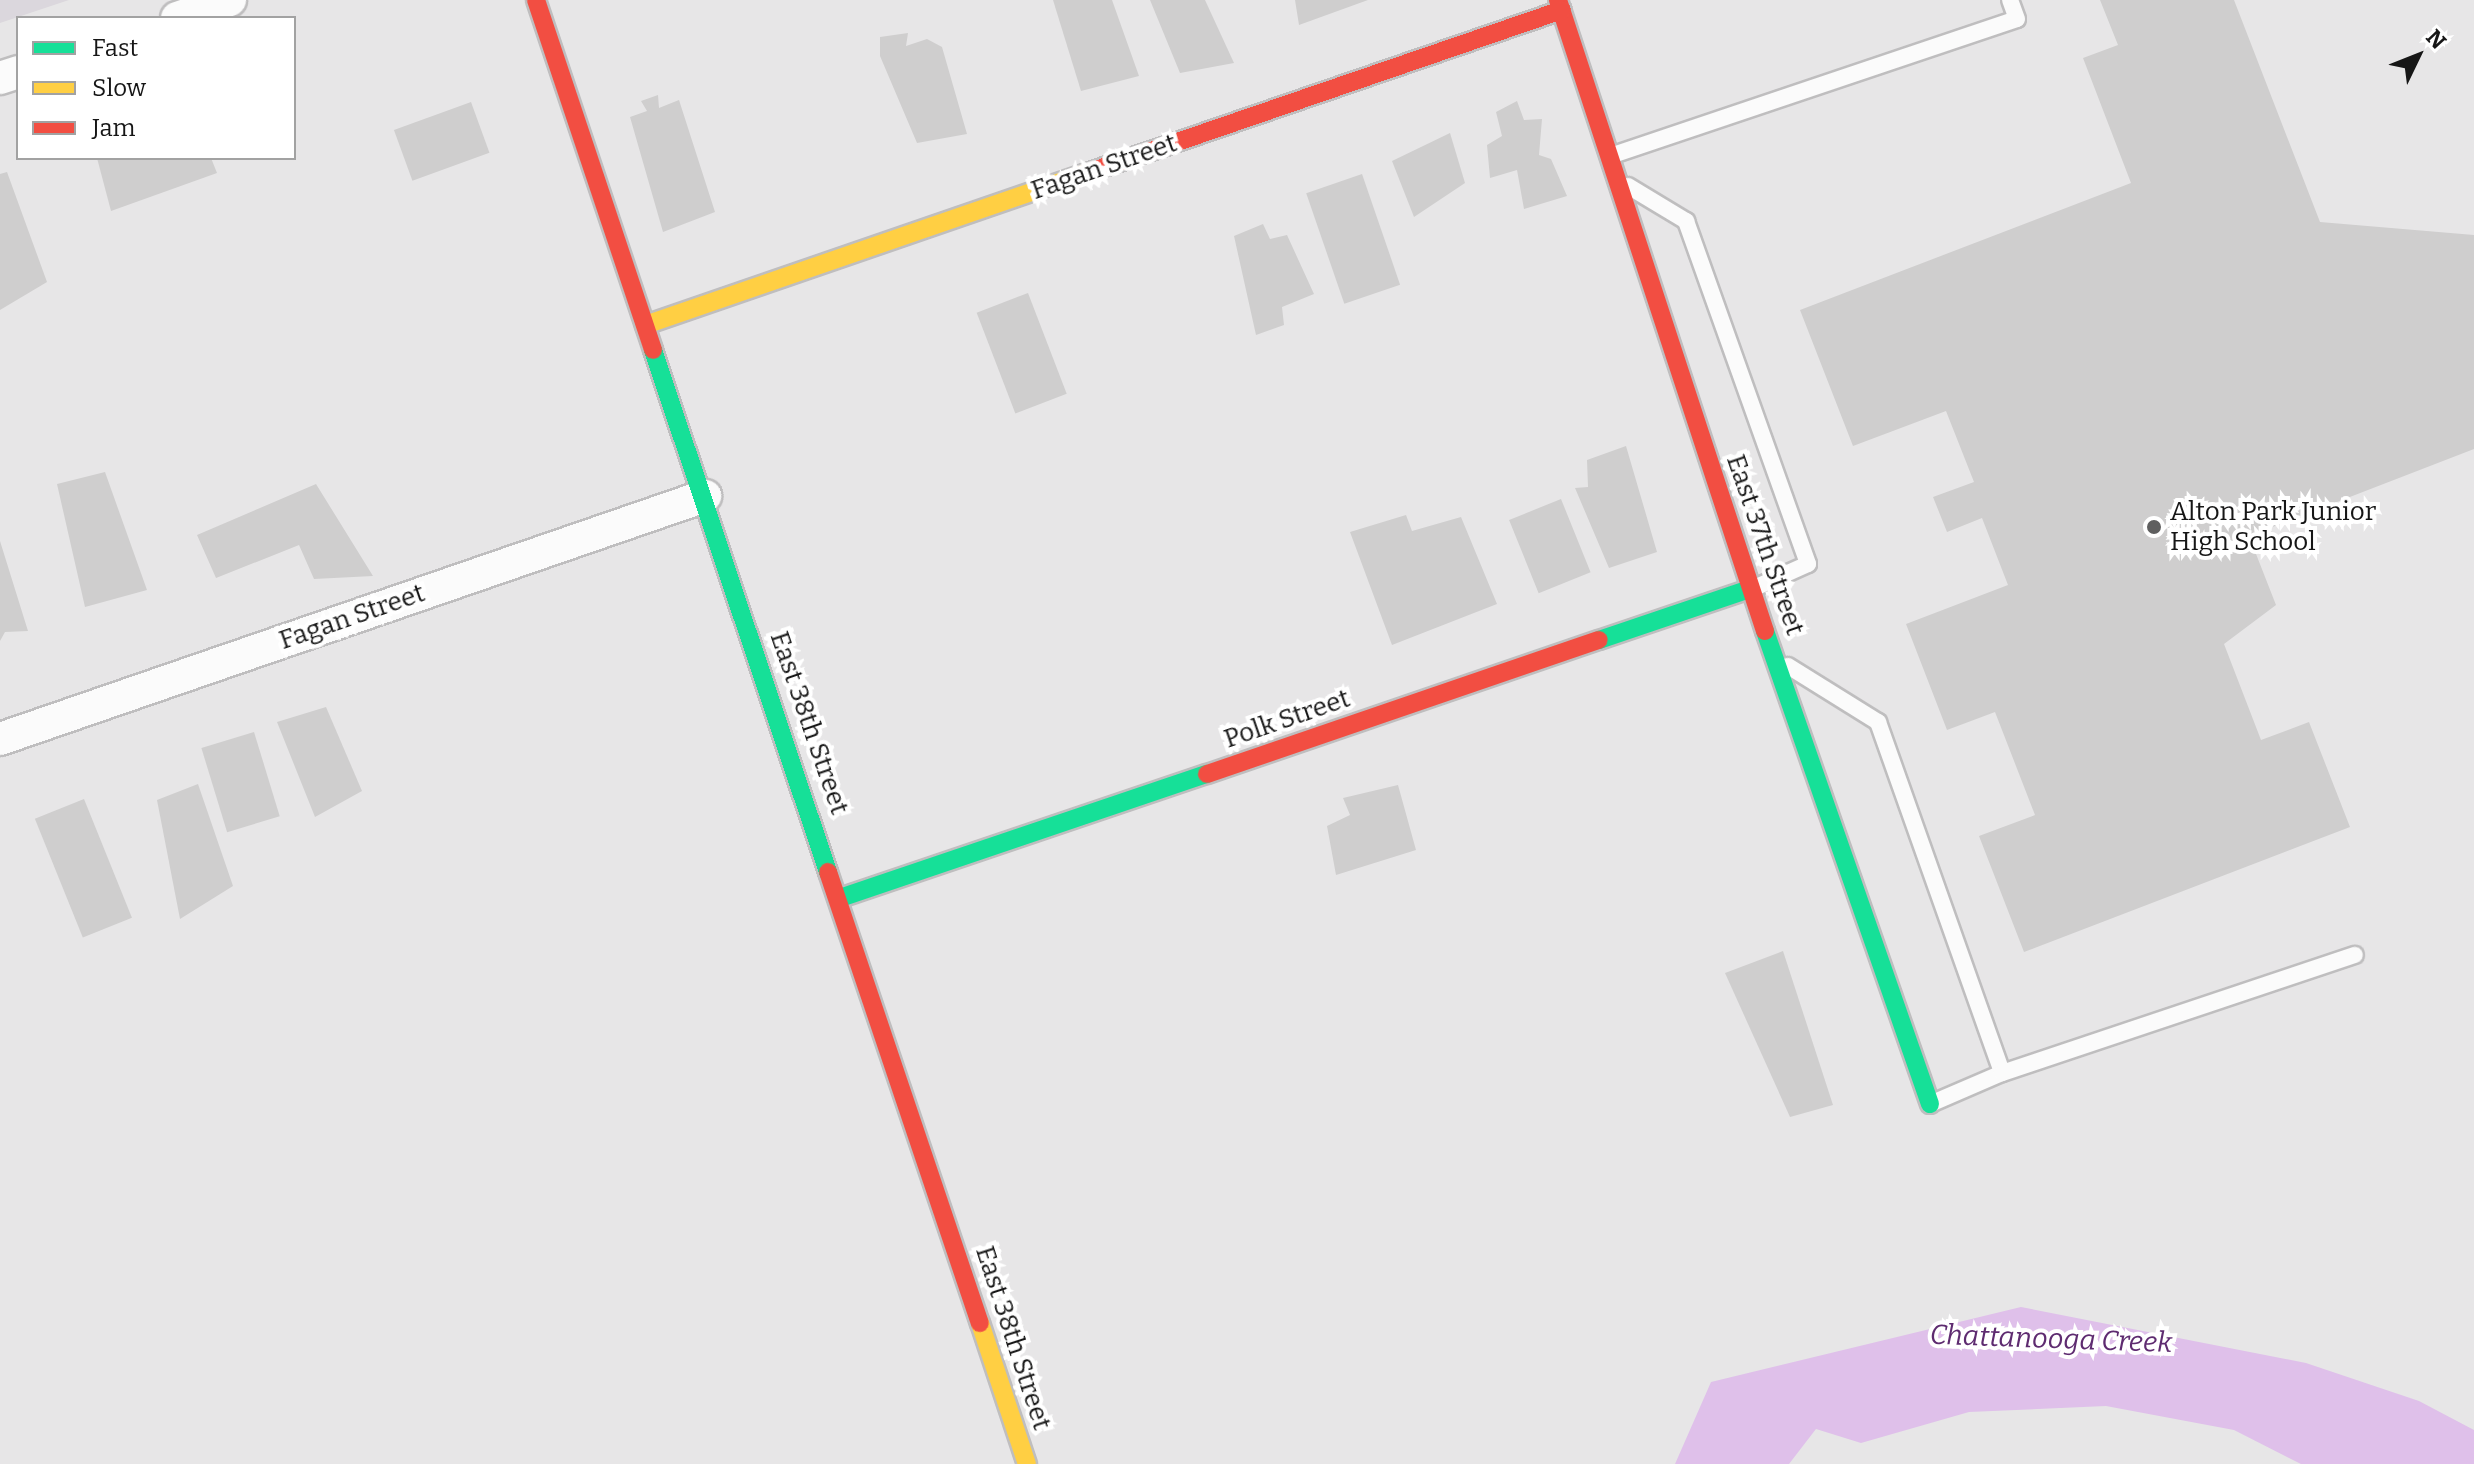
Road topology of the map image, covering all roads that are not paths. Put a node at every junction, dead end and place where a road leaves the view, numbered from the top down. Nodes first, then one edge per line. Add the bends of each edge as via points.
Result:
1 (230, 0) edge
2 (536, 0) edge
3 (2010, 0) edge
4 (1560, 5) edge
5 (183, 16) edge
6 (1608, 156) junction
7 (1616, 179) junction
8 (645, 325) junction
9 (705, 496) junction
10 (1750, 589) junction
11 (1776, 659) junction
12 (0, 739) edge
13 (840, 898) junction
14 (2355, 955) dead end
15 (2002, 1073) junction
16 (1930, 1104) joint
17 (1027, 1464) edge

1 - 5 street
2 - 8 street, East 38th Street
3 - 6 lane via 2017,19
4 - 6 street, East 37th Street
4 - 8 street, Fagan Street
6 - 7 street, East 37th Street
7 - 10 street, East 37th Street
7 - 10 lane via 1686,221 1808,564
8 - 9 street, East 38th Street
9 - 12 street, Fagan Street
9 - 13 street, East 38th Street
10 - 11 street, East 37th Street
10 - 13 street, Polk Street
11 - 15 lane via 1878,722
11 - 16 street, East 37th Street
13 - 17 street, East 38th Street
14 - 15 lane
15 - 16 lane

